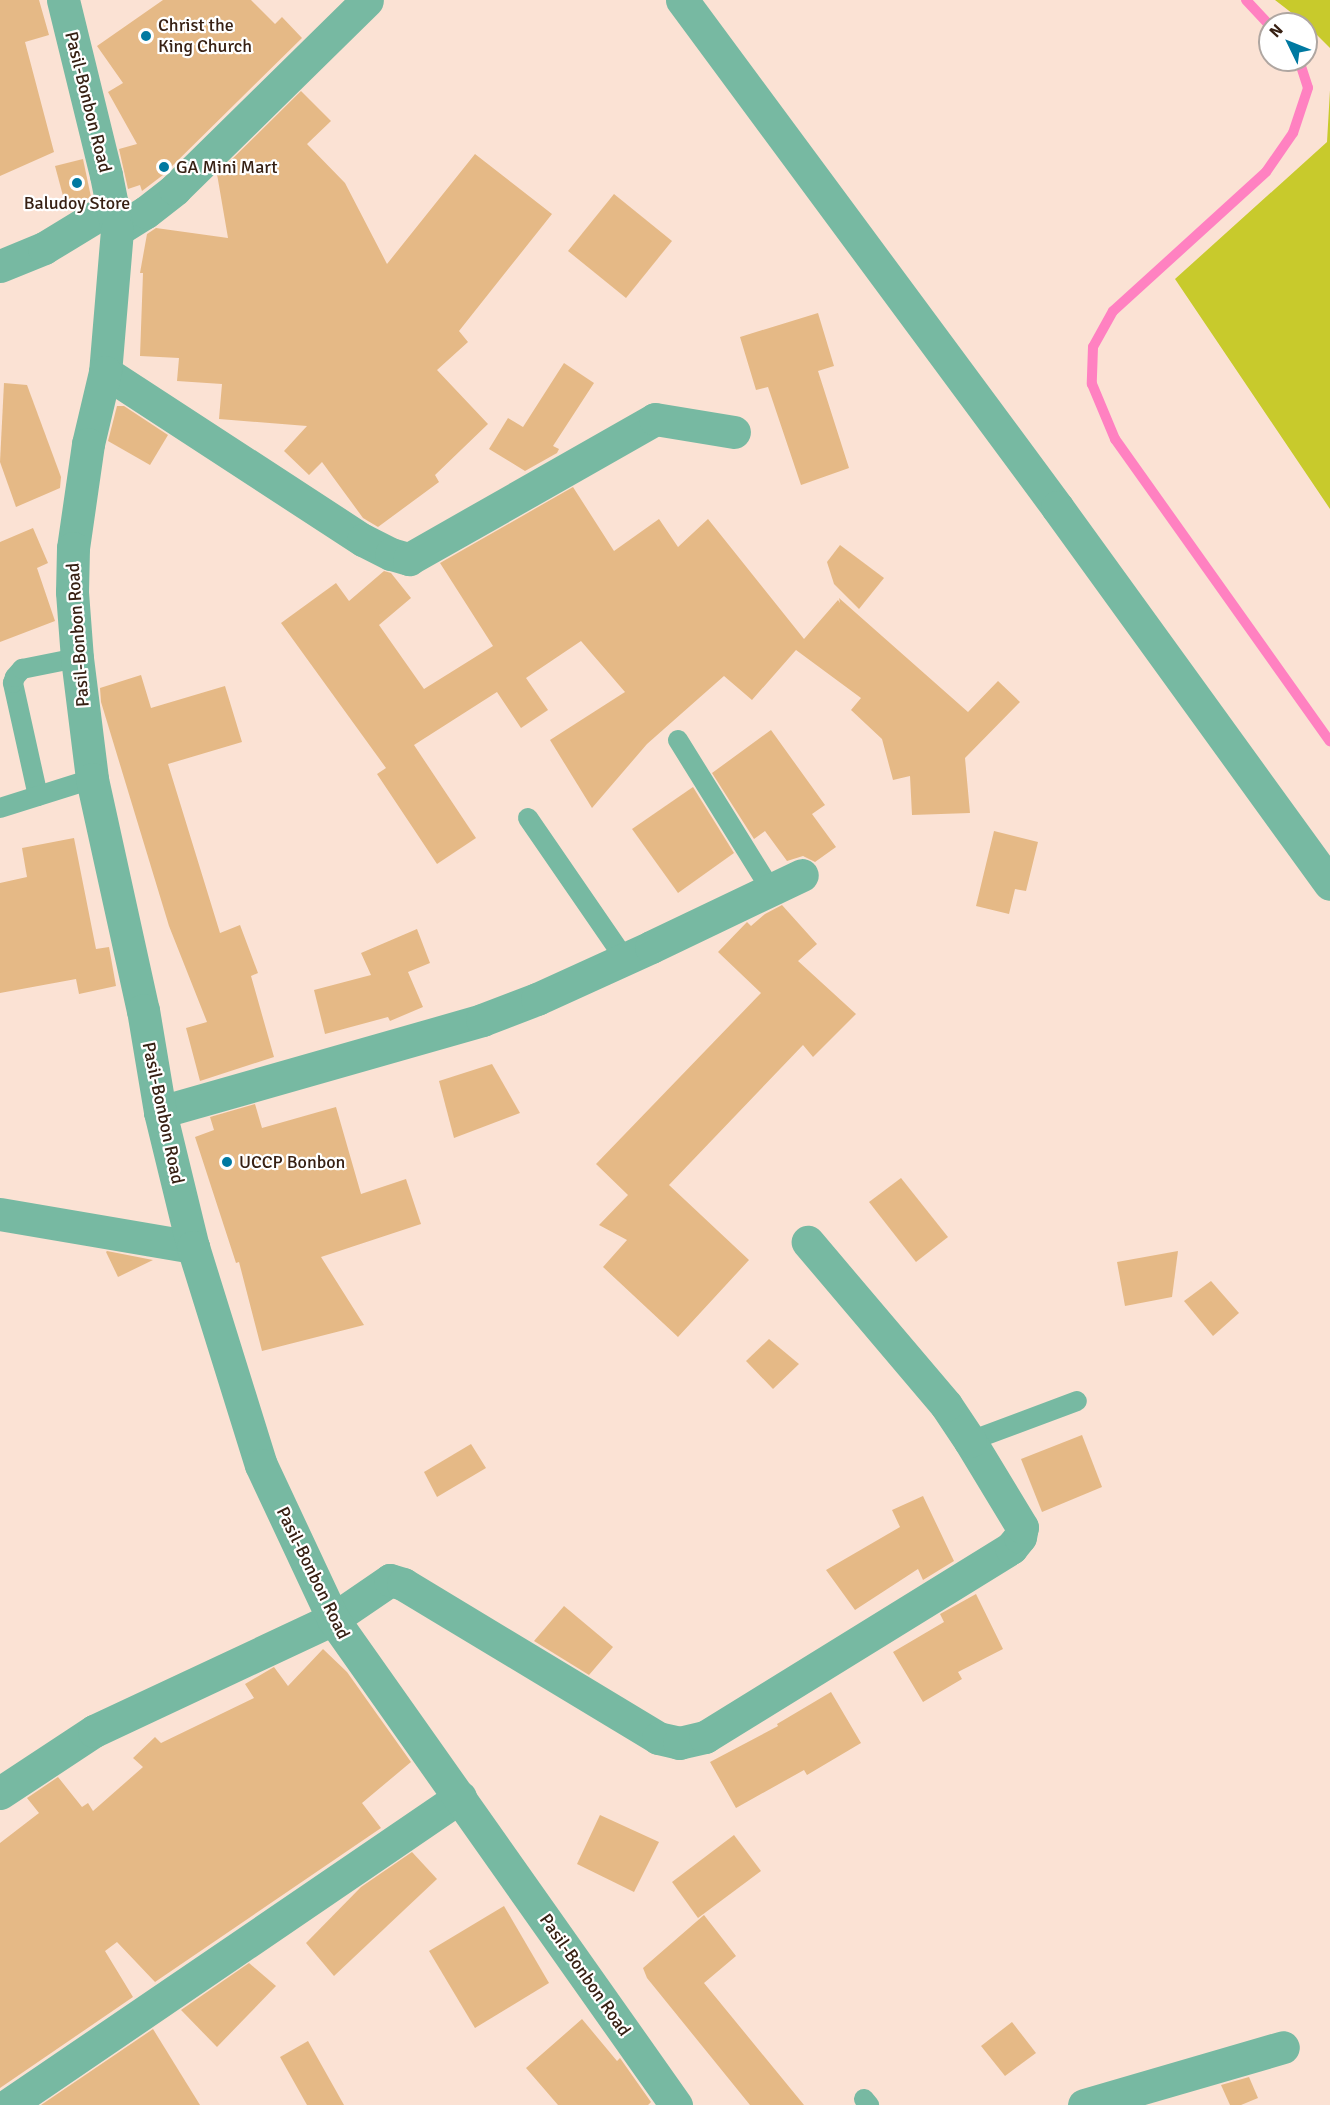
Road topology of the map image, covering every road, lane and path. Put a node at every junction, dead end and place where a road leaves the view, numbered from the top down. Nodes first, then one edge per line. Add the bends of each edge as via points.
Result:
1 (63, 0) edge
2 (367, 0) edge
3 (682, 0) edge
4 (115, 218) junction
5 (0, 266) edge
6 (105, 372) junction
7 (734, 432) dead end
8 (76, 658) junction
9 (678, 740) dead end
10 (92, 779) junction
11 (38, 796) junction
12 (0, 808) edge
13 (528, 818) dead end
14 (802, 874) dead end
15 (1330, 884) edge
16 (771, 890) junction
17 (625, 959) junction
18 (160, 1112) junction
19 (0, 1214) edge
20 (808, 1242) dead end
21 (193, 1247) junction
22 (1077, 1401) dead end
23 (970, 1441) junction
24 (333, 1619) junction
25 (0, 1793) edge
26 (460, 1797) junction
27 (1283, 2047) dead end
28 (8, 2105) edge
29 (676, 2105) edge
30 (1084, 2105) edge

1 - 4 street, Pasil-Bonbon Road
2 - 4 street via 175,189 146,212
3 - 15 street via 1064,516
4 - 5 street
4 - 6 street, Pasil-Bonbon Road
6 - 7 street via 363,540 409,559 655,419
6 - 8 street, Pasil-Bonbon Road via 86,456 73,548
8 - 10 street, Pasil-Bonbon Road
8 - 11 lane via 22,669 13,683
9 - 16 lane
10 - 11 lane
10 - 18 street, Pasil-Bonbon Road
11 - 12 lane
13 - 17 lane
14 - 16 street
16 - 17 street
17 - 18 street via 482,1020
18 - 21 street, Pasil-Bonbon Road
19 - 21 street
20 - 23 street via 946,1405
21 - 24 street, Pasil-Bonbon Road via 261,1465
22 - 23 lane
23 - 24 street via 1022,1527 1016,1544 705,1737 690,1742 673,1743 658,1738 396,1581 390,1580
24 - 25 street via 94,1731
24 - 26 street, Pasil-Bonbon Road
26 - 28 street
26 - 29 street, Pasil-Bonbon Road
27 - 30 street

